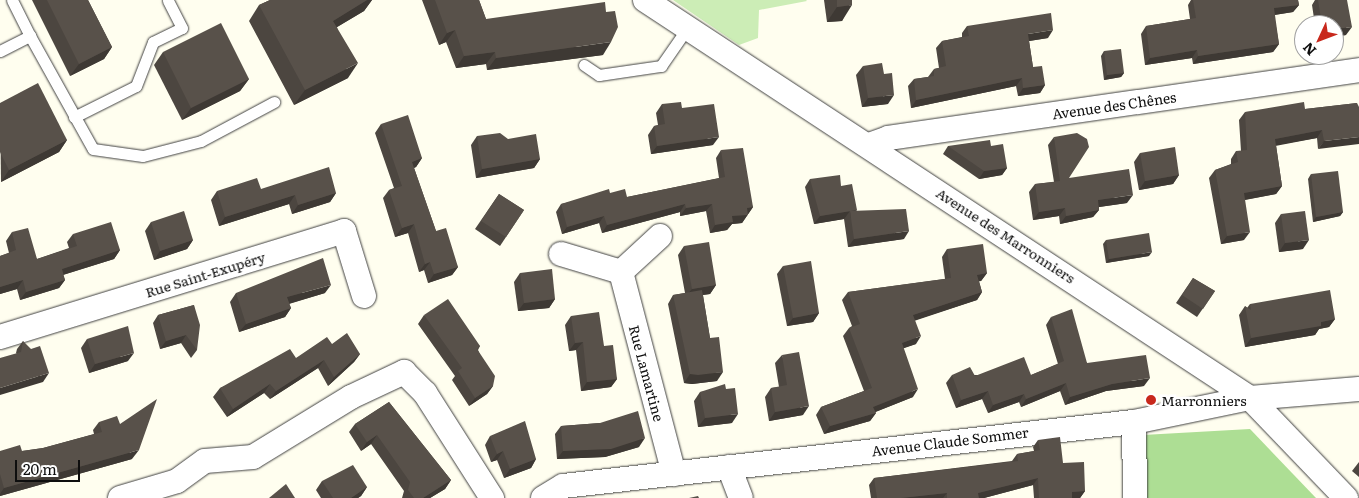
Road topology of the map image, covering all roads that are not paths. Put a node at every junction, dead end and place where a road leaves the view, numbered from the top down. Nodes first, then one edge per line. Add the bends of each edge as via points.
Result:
1 (12, 0) edge
2 (168, 0) edge
3 (645, 0) edge
4 (688, 27) junction
5 (30, 36) junction
6 (0, 51) edge
7 (584, 65) dead end
8 (1359, 70) edge
9 (274, 102) dead end
10 (74, 117) junction
11 (869, 145) junction
12 (660, 236) dead end
13 (561, 254) dead end
14 (621, 272) junction
15 (364, 296) dead end
16 (0, 337) edge
17 (1359, 389) edge
18 (1250, 398) junction
19 (1134, 422) junction
20 (730, 467) junction
21 (674, 474) junction
22 (120, 498) edge
23 (492, 498) edge
24 (543, 498) edge
25 (741, 498) edge
26 (1135, 498) edge
27 (1346, 498) edge

1 - 5 lane
2 - 10 lane via 182,28 153,42 136,86
3 - 4 street, Avenue des Marronniers
4 - 7 lane via 661,66 599,75
4 - 11 street, Avenue des Marronniers
5 - 6 lane
5 - 10 lane
8 - 11 street, Avenue des Chênes via 888,138
9 - 10 lane via 201,141 143,156 93,149
11 - 18 street, Avenue des Marronniers
12 - 14 street
13 - 14 street
14 - 21 street, Rue Lamartine
15 - 16 street, Rue Saint-Exupéry via 344,231
17 - 18 street, Avenue Claude Sommer
18 - 19 street, Avenue Claude Sommer
18 - 27 street, Avenue des Marronniers
19 - 20 street, Avenue Claude Sommer
19 - 26 street
20 - 21 street, Avenue Claude Sommer
20 - 25 street
21 - 24 street, Avenue Claude Sommer via 563,486
22 - 23 street via 177,481 206,461 253,458 351,397 404,372 425,394

